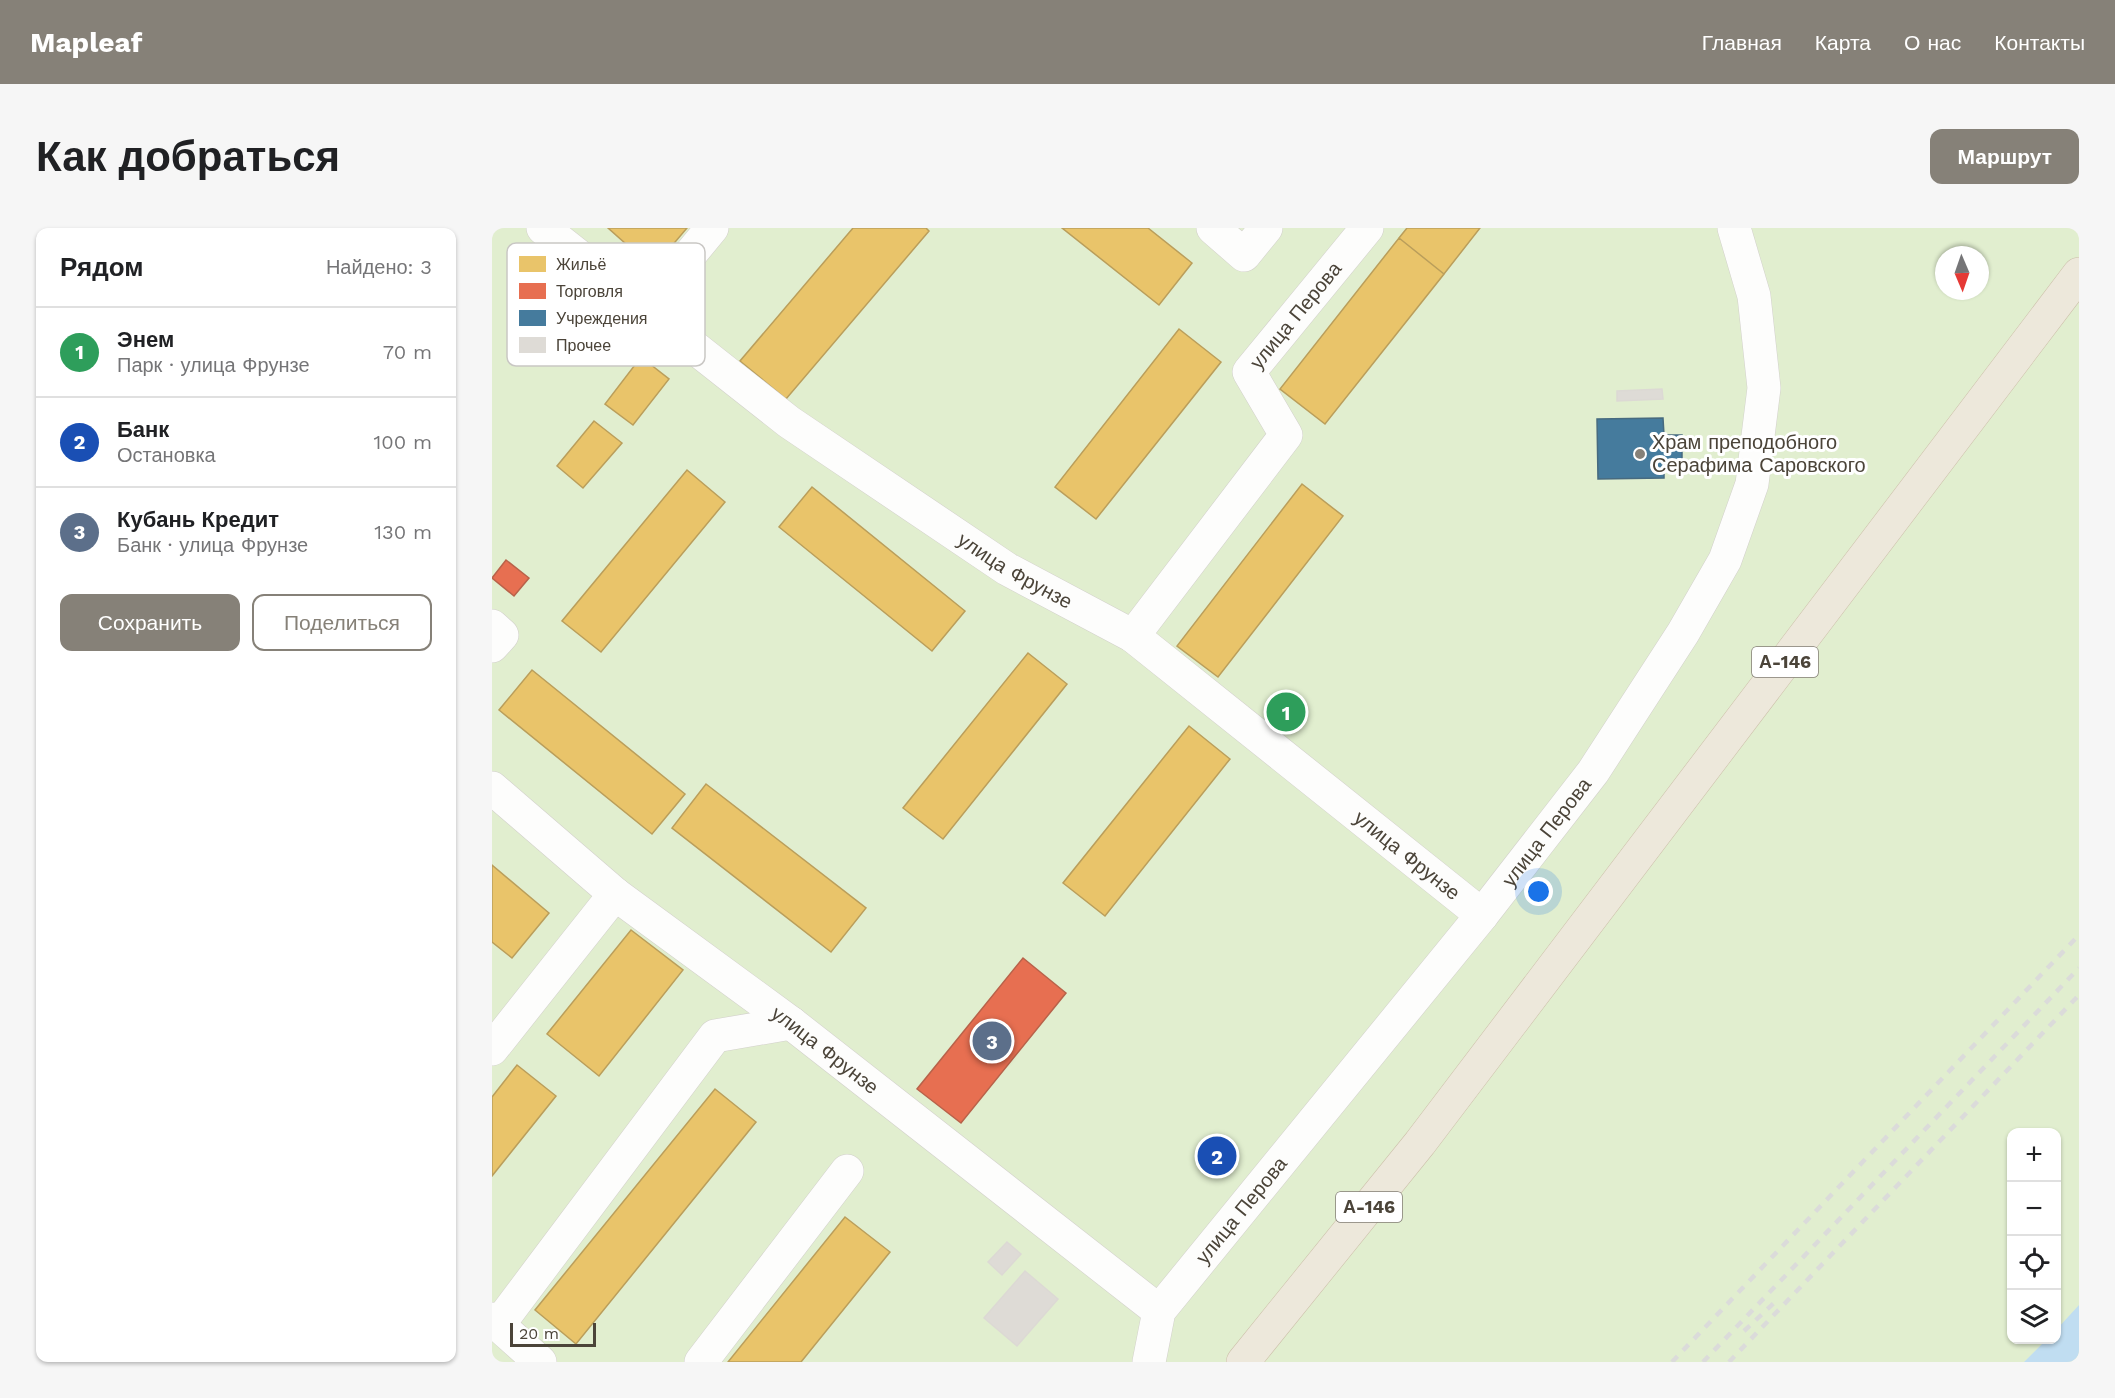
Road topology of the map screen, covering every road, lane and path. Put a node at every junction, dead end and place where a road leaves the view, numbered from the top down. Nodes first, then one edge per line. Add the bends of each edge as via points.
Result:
1 (543, 228) edge
2 (712, 228) edge
3 (1213, 228) edge
4 (1266, 228) edge
5 (1367, 228) edge
6 (1734, 228) edge
7 (562, 243) edge
8 (700, 243) edge
9 (2079, 274) edge
10 (705, 356) edge
11 (492, 626) edge
12 (1133, 636) junction
13 (492, 646) edge
14 (492, 788) edge
15 (615, 894) junction
16 (1482, 915) junction
17 (791, 1023) junction
18 (492, 1049) edge
19 (847, 1171) dead end
20 (1159, 1311) junction
21 (496, 1321) edge
22 (540, 1362) edge
23 (701, 1362) edge
24 (1149, 1362) edge
25 (1243, 1362) edge

1 - 7 street, улица Фрунзе
2 - 8 street
3 - 4 street via 1244,255
5 - 12 street, улица Перова via 1249,372 1286,435
6 - 16 street, улица Перова via 1754,296 1764,388 1752,484 1725,560 1593,772
9 - 25 highway, А-146 via 1420,1143
10 - 12 street, улица Фрунзе via 789,422 1007,569
11 - 13 street via 502,635
12 - 16 street, улица Фрунзе
14 - 15 street, улица Фрунзе
15 - 17 street, улица Фрунзе
15 - 18 street
16 - 20 street, улица Перова
17 - 20 street, улица Фрунзе
17 - 21 street via 715,1036
19 - 23 street
20 - 24 street, улица Перова
21 - 22 street

